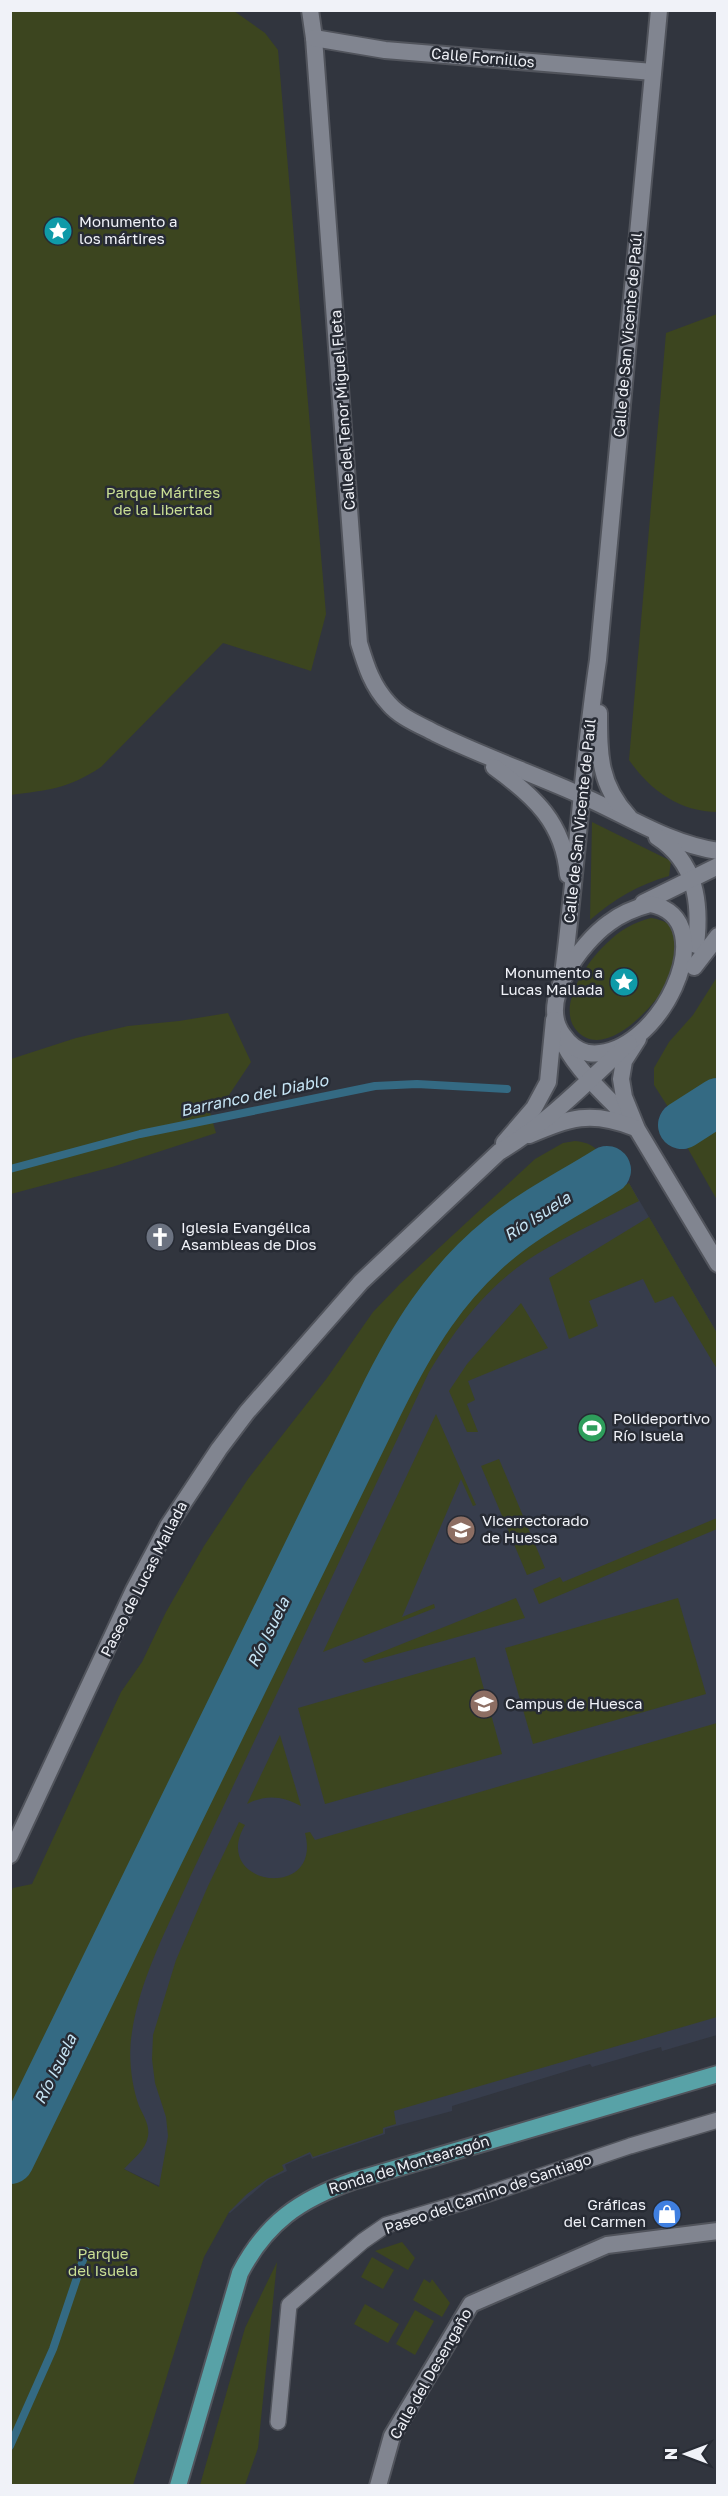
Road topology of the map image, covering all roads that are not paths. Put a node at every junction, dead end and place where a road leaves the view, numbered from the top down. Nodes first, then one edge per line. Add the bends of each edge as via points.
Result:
1 (310, 10) edge
2 (659, 10) edge
3 (314, 38) junction
4 (653, 72) junction
5 (598, 660) junction
6 (474, 753) junction
7 (580, 794) junction
8 (637, 824) junction
9 (717, 851) edge
10 (717, 866) edge
11 (692, 879) junction
12 (635, 908) junction
13 (571, 912) junction
14 (717, 936) edge
15 (696, 945) junction
16 (688, 975) junction
17 (562, 983) junction
18 (554, 1013) junction
19 (558, 1029) junction
20 (636, 1039) junction
21 (591, 1078) junction
22 (637, 1129) junction
23 (523, 1138) junction
24 (499, 1152) junction
25 (717, 1264) edge
26 (10, 1855) edge
27 (717, 2074) edge
28 (717, 2120) edge
29 (717, 2231) edge
30 (278, 2422) dead end
31 (178, 2486) edge
32 (378, 2486) edge

1 - 3 street, Calle del Tenor Miguel Fleta
2 - 4 street, Calle de San Vicente de Paúl
3 - 4 street, Calle Fornillos via 385,50
3 - 6 street, Calle del Tenor Miguel Fleta via 359,643 370,679 390,705 417,724
4 - 5 street, Calle de San Vicente de Paúl
5 - 7 street, Calle de San Vicente de Paúl
5 - 8 street, Calle de San Vicente de Paúl via 600,765 617,804
6 - 7 street, Calle del Tenor Miguel Fleta
6 - 13 street, Calle del Tenor Miguel Fleta via 534,798 549,817 560,838 568,869
7 - 8 street, Calle del Tenor Miguel Fleta
7 - 13 street, Calle de San Vicente de Paúl
8 - 9 street, Calle del Tenor Miguel Fleta via 694,847
8 - 11 street, Calle de San Vicente de Paúl via 672,849
10 - 11 street
11 - 12 street
11 - 15 street, Calle de San Vicente de Paúl via 698,907
12 - 15 street via 650,904 667,906 692,928
12 - 17 street via 596,933 576,956
13 - 17 street, Calle de San Vicente de Paúl
14 - 16 street
15 - 16 street
16 - 20 street via 674,1002
17 - 18 street
18 - 19 street
18 - 24 street, Paseo de Lucas Mallada via 548,1082 534,1108
19 - 20 street via 583,1052 600,1054
19 - 21 street via 564,1046
20 - 21 street, Paseo de Lucas Mallada
20 - 22 street via 624,1061 621,1079
21 - 22 street
21 - 23 street, Paseo de Lucas Mallada
22 - 23 street via 610,1118 584,1117
22 - 25 street
23 - 24 street, Paseo de Lucas Mallada
24 - 26 street, Paseo de Lucas Mallada via 361,1282 246,1412 219,1449 168,1526 134,1590
27 - 31 main road, Ronda de Montearagón via 353,2181 320,2193 291,2210 257,2245 240,2273
28 - 30 street, Paseo del Camino de Santiago via 386,2225 289,2305
29 - 32 street, Calle del Desengaño via 607,2245 471,2304 392,2436

